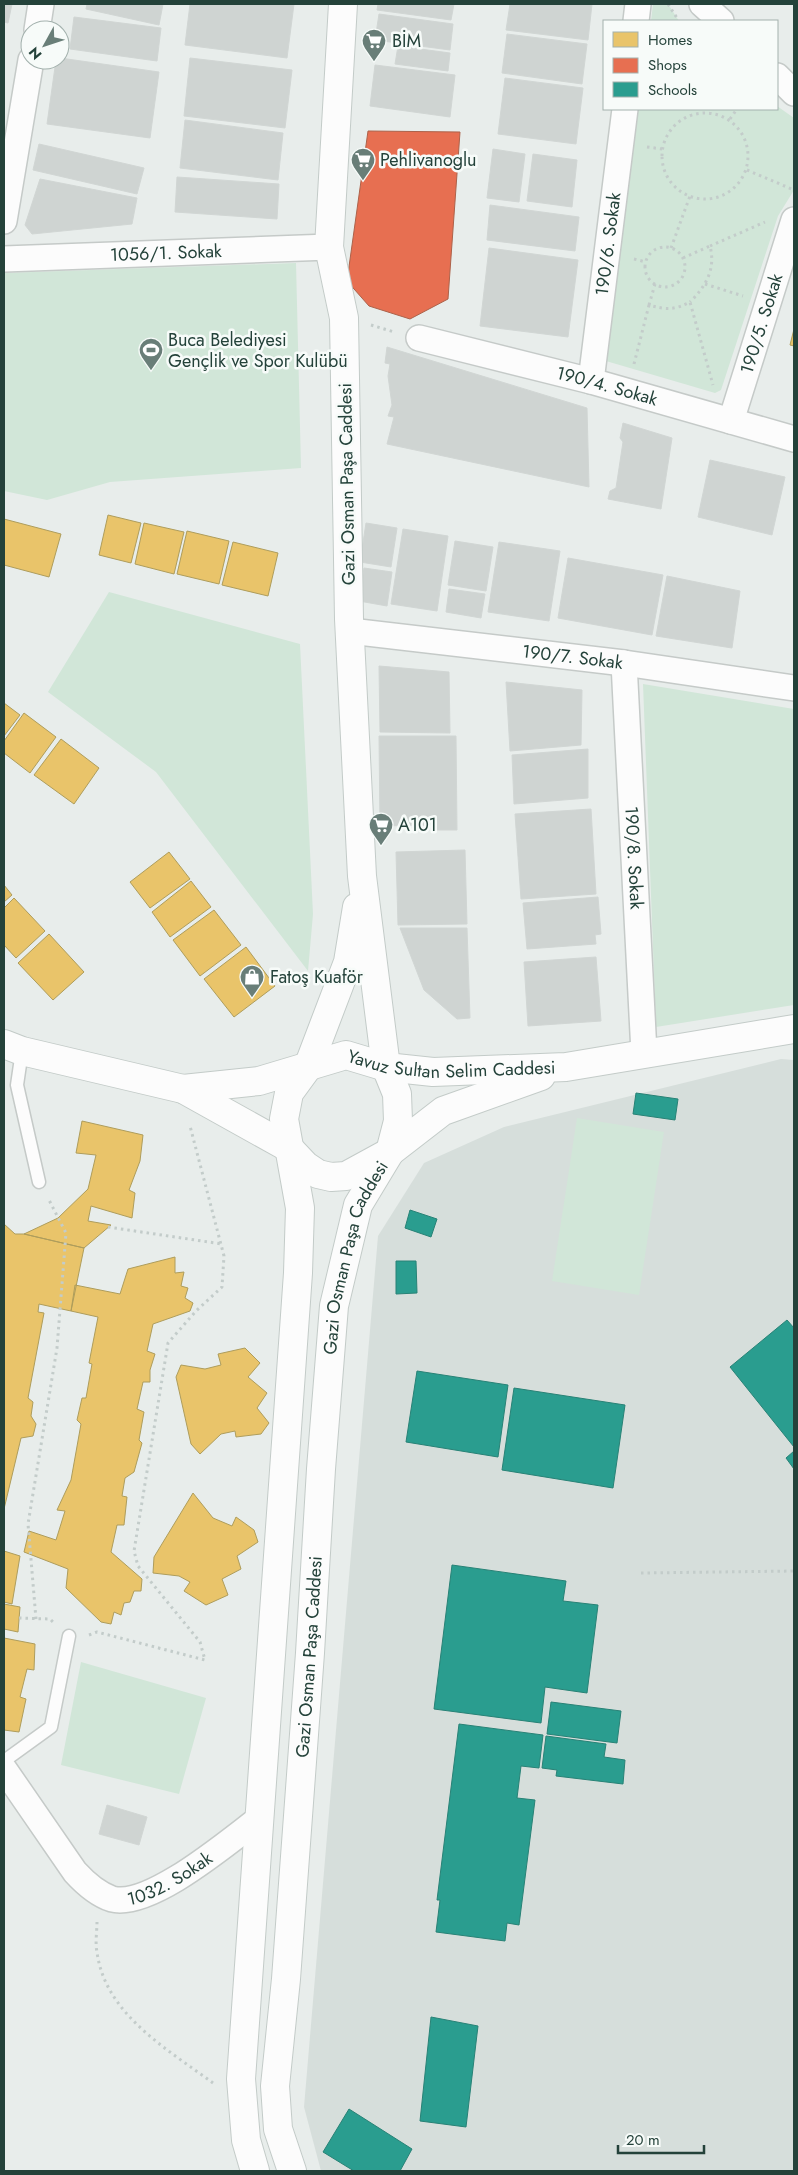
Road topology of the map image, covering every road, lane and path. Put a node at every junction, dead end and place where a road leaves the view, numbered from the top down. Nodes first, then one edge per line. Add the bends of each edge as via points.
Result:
1 (41, 4) edge
2 (343, 4) edge
3 (638, 4) edge
4 (668, 4) edge
5 (702, 4) edge
6 (39, 20) edge
7 (636, 20) edge
8 (678, 20) edge
9 (720, 20) edge
10 (30, 70) edge
11 (778, 77) edge
12 (794, 92) edge
13 (625, 110) edge
14 (736, 110) edge
15 (730, 119) junction
16 (747, 170) junction
17 (794, 190) edge
18 (690, 196) junction
19 (4, 221) edge
20 (787, 222) edge
21 (710, 246) junction
22 (329, 247) junction
23 (670, 248) junction
24 (682, 258) junction
25 (4, 259) edge
26 (655, 284) junction
27 (690, 302) junction
28 (649, 305) junction
29 (344, 318) junction
30 (419, 338) joint
31 (633, 369) dead end
32 (591, 381) junction
33 (715, 393) dead end
34 (731, 421) junction
35 (794, 439) edge
36 (350, 631) junction
37 (624, 663) junction
38 (794, 688) edge
39 (362, 876) junction
40 (794, 1028) edge
41 (13, 1047) edge
42 (644, 1053) junction
43 (308, 1067) junction
44 (386, 1067) junction
45 (566, 1068) junction
46 (183, 1089) junction
47 (289, 1148) junction
48 (390, 1152) junction
49 (39, 1182) joint
50 (108, 1227) dead end
51 (222, 1244) junction
52 (794, 1571) edge
53 (641, 1573) dead end
54 (19, 1618) dead end
55 (36, 1619) junction
56 (69, 1636) junction
57 (4, 1761) edge
58 (4, 1770) edge
59 (260, 1818) junction
60 (98, 1891) junction
61 (243, 2096) junction
62 (255, 2171) edge
63 (292, 2171) edge

1 - 6 street
2 - 22 main road, Gazi Osman Paşa Caddesi
3 - 7 street
4 - 8 path
5 - 9 street
10 - 19 street
11 - 12 street
13 - 32 street, 190/6. Sokak
14 - 15 path
15 - 16 path via 746,140
15 - 18 path via 700,112 686,116 667,135 662,149 666,176 675,187
16 - 17 path
16 - 18 path via 729,193 715,199 700,200
18 - 23 path
20 - 21 path
20 - 34 street, 190/5. Sokak
21 - 24 path
21 - 27 path via 714,258 710,275
22 - 25 street, 1056/1. Sokak
22 - 29 main road, Gazi Osman Paşa Caddesi
23 - 24 path
23 - 26 path via 658,248 648,256 646,275
24 - 26 path via 685,268 680,280 668,287
26 - 28 path
27 - 28 path via 677,309 665,310
27 - 33 path
28 - 31 path
29 - 30 path
29 - 36 main road, Gazi Osman Paşa Caddesi
30 - 32 street, 190/4. Sokak
32 - 34 street, 190/4. Sokak
34 - 35 street, 190/4. Sokak
36 - 37 street, 190/7. Sokak
36 - 39 main road, Gazi Osman Paşa Caddesi
37 - 38 street, 190/7. Sokak
37 - 42 street, 190/8. Sokak
39 - 43 main road via 348,962
39 - 44 main road
40 - 42 main road, Yavuz Sultan Selim Caddesi
41 - 46 main road
41 - 49 lane via 17,1085
42 - 45 main road, Yavuz Sultan Selim Caddesi
43 - 44 main road, Yavuz Sultan Selim Caddesi via 346,1055
43 - 46 main road, Yavuz Sultan Selim Caddesi via 259,1081
43 - 47 main road via 289,1093 284,1119
44 - 45 main road, Yavuz Sultan Selim Caddesi via 433,1072
44 - 48 main road via 397,1094 398,1121
45 - 48 main road, Yavuz Sultan Selim Caddesi via 443,1111
46 - 47 main road
46 - 51 path
47 - 48 main road via 306,1166 318,1174 332,1177 346,1176
47 - 59 main road via 300,1208 298,1273
48 - 63 main road, Gazi Osman Paşa Caddesi via 358,1205 334,1306 275,2086 278,2129
49 - 55 path via 66,1233 57,1348 28,1524
50 - 51 path
51 - 56 path via 222,1287 196,1310 168,1343 134,1551 138,1566 200,1642 206,1660 97,1632 74,1640
52 - 53 path
54 - 55 path
55 - 56 path via 50,1619
56 - 57 lane via 51,1727
58 - 60 street, 1032. Sokak via 75,1872 88,1886
59 - 60 street, 1032. Sokak via 172,1882 138,1899 112,1899
59 - 61 main road via 241,2080
60 - 61 path via 97,1953 110,1993 138,2026 162,2045 218,2087
61 - 62 main road via 246,2140

